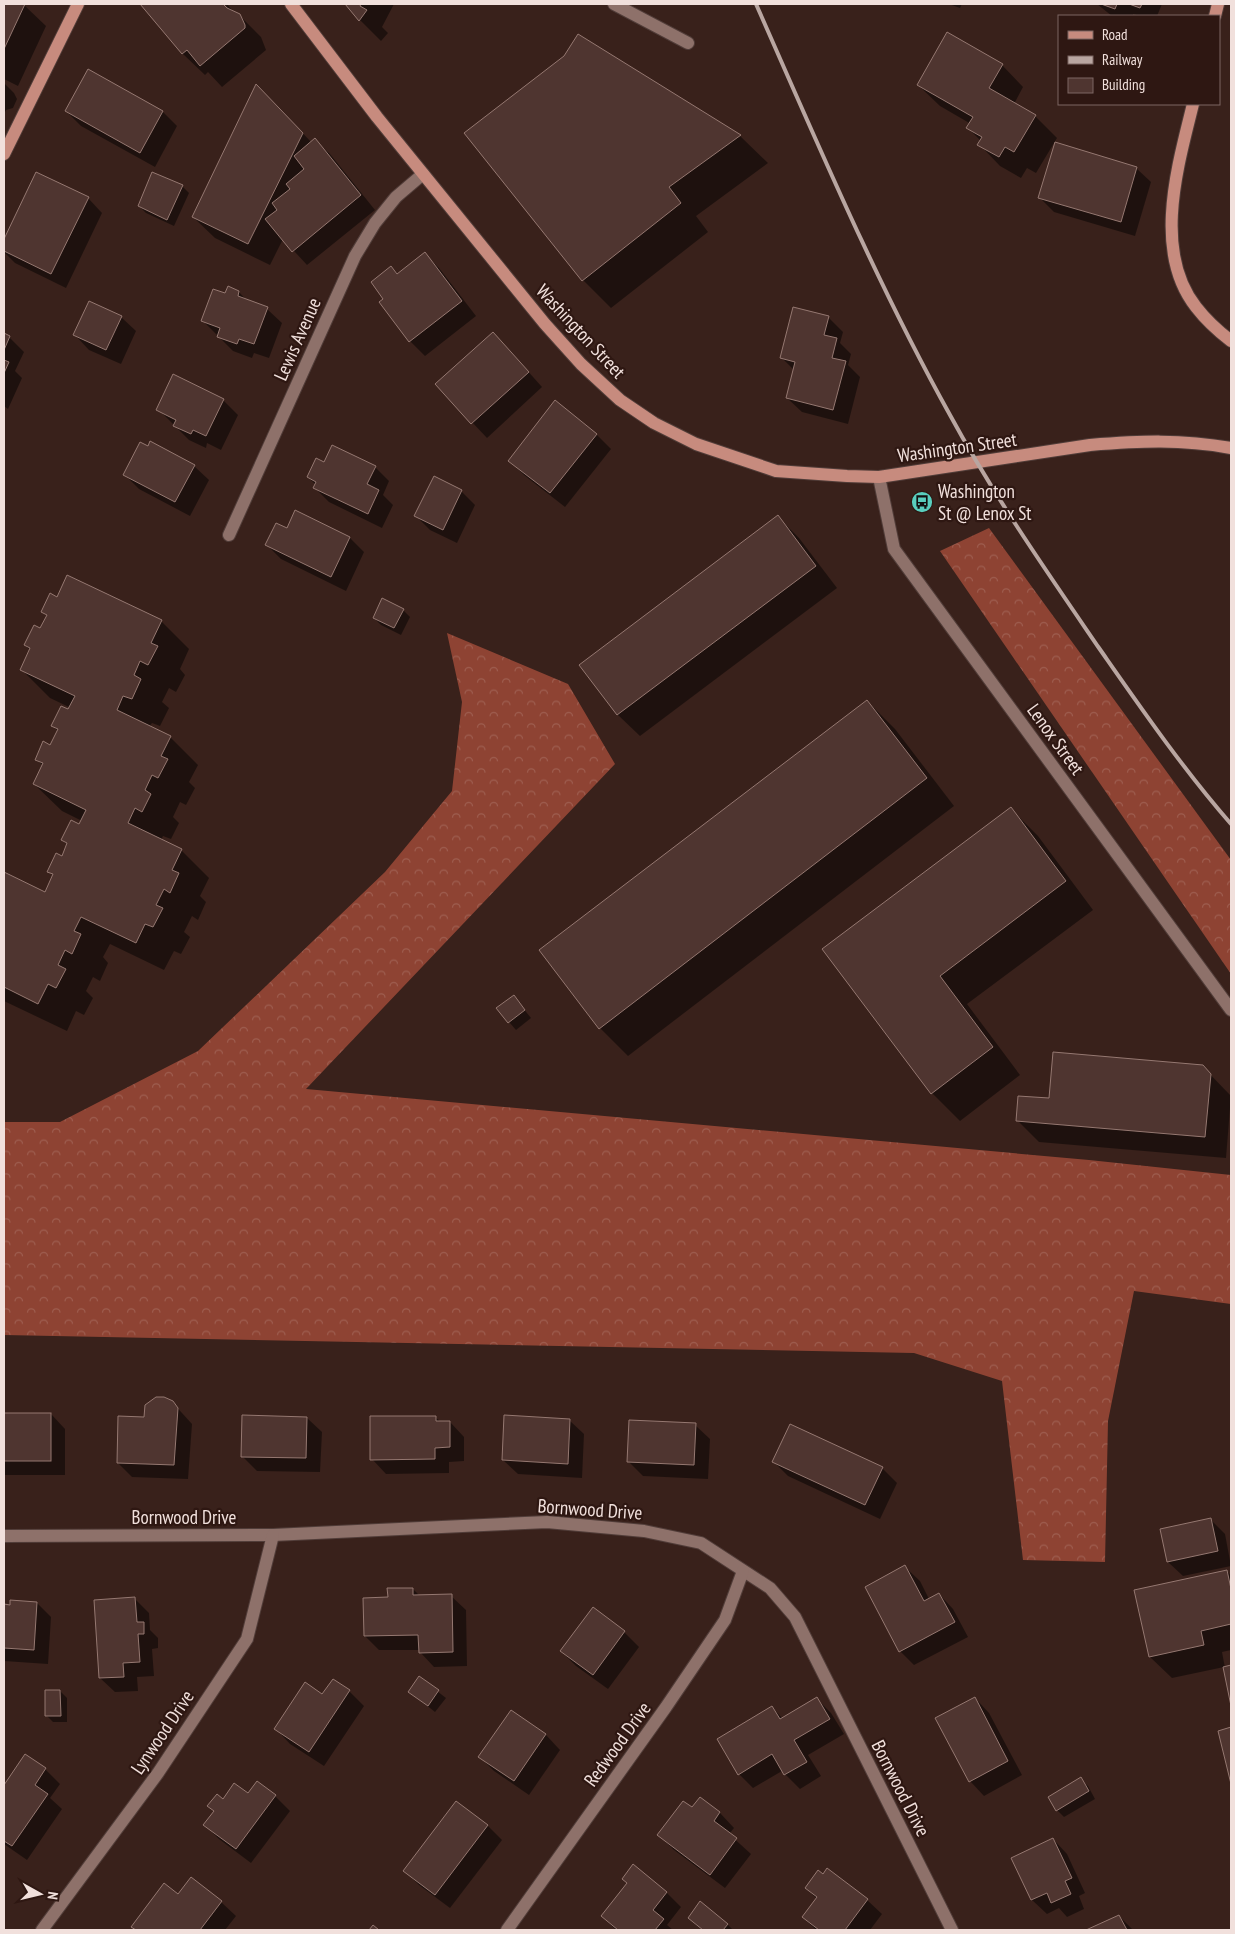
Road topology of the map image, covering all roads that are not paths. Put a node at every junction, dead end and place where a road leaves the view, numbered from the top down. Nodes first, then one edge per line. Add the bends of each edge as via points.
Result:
1 (78, 4) edge
2 (291, 4) edge
3 (614, 4) edge
4 (688, 44) dead end
5 (1193, 105) edge
6 (4, 154) edge
7 (423, 174) junction
8 (1231, 341) edge
9 (1231, 448) edge
10 (879, 477) junction
11 (229, 535) dead end
12 (1231, 1010) edge
13 (273, 1535) junction
14 (4, 1536) edge
15 (743, 1571) junction
16 (42, 1930) edge
17 (507, 1930) edge
18 (952, 1930) edge

1 - 6 main road
2 - 7 main road, Washington Street
3 - 4 street
5 - 8 main road via 1174,189 1174,255 1181,279 1195,306
7 - 10 main road, Washington Street via 581,364 620,400 654,423 696,444 776,471
7 - 11 street, Lewis Avenue via 375,223 355,256
9 - 10 main road, Washington Street via 1162,440 1124,442
10 - 12 street, Lenox Street via 894,549
13 - 14 street, Bornwood Drive
13 - 15 street, Bornwood Drive via 547,1522 644,1531 701,1544
13 - 16 street, Lynwood Drive via 247,1639 158,1773
15 - 17 street, Redwood Drive via 725,1620
15 - 18 street, Bornwood Drive via 770,1588 795,1617

